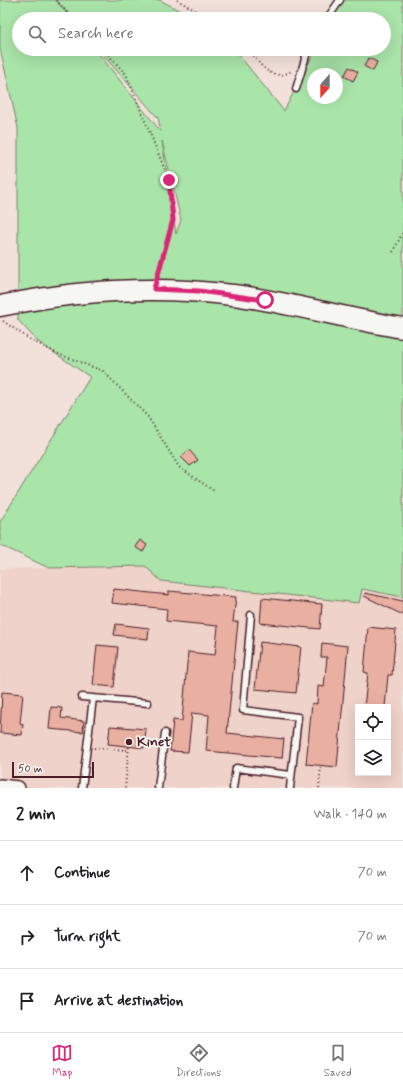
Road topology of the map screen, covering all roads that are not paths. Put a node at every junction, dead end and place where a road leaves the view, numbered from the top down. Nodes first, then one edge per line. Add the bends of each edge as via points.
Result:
1 (340, 0) edge
2 (332, 12) edge
3 (306, 56) edge
4 (296, 88) dead end
5 (0, 306) edge
6 (403, 328) edge
7 (251, 615) dead end
8 (82, 697) dead end
9 (93, 698) junction
10 (148, 703) dead end
11 (165, 733) dead end
12 (291, 775) junction
13 (0, 786) edge
14 (18, 788) edge
15 (82, 788) edge
16 (158, 788) edge
17 (233, 788) edge
18 (290, 788) edge

1 - 2 lane
3 - 4 lane
5 - 6 main road via 92,291 154,289 234,295
7 - 12 lane via 243,710 298,717
8 - 9 lane
9 - 10 lane
9 - 15 lane
11 - 16 lane
12 - 17 lane via 236,768
12 - 18 lane
13 - 14 street

